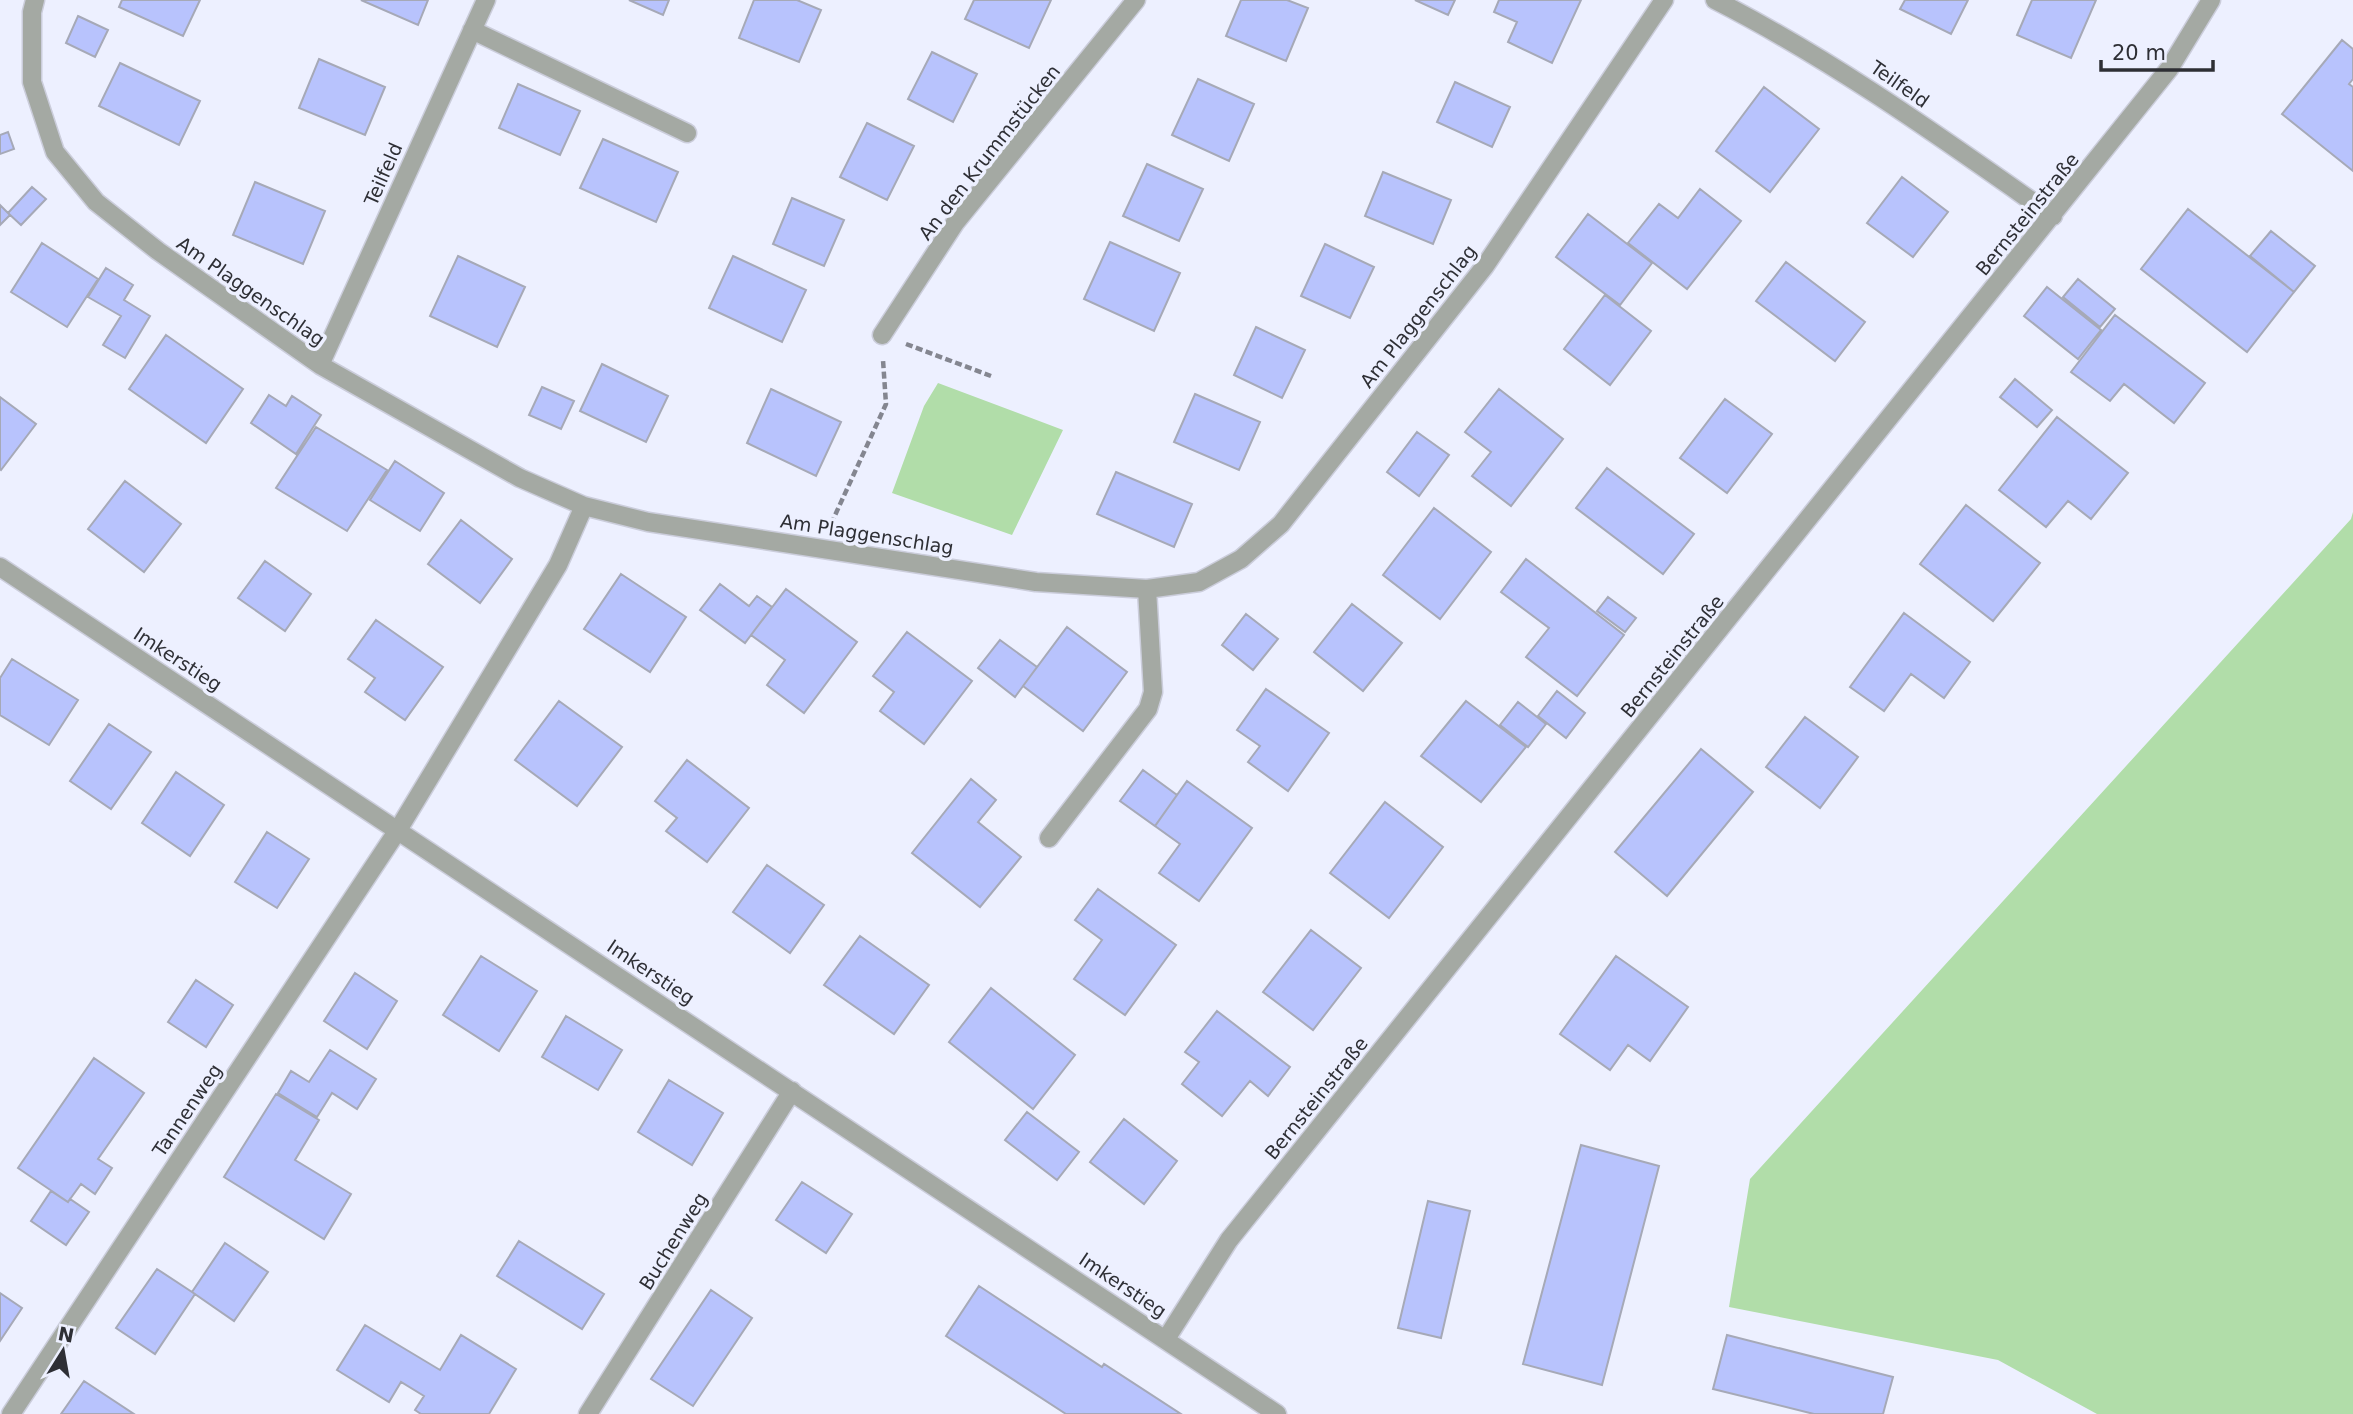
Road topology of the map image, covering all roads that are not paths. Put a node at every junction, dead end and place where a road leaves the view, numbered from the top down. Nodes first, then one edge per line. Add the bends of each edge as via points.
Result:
1 (35, 0) edge
2 (486, 0) edge
3 (1136, 0) edge
4 (1664, 0) edge
5 (1716, 0) edge
6 (2211, 0) edge
7 (472, 30) junction
8 (687, 133) dead end
9 (2053, 216) junction
10 (882, 335) road end
11 (320, 365) junction
12 (584, 506) junction
13 (5, 570) edge
14 (0, 589) edge
15 (1147, 589) junction
16 (398, 830) junction
17 (1049, 838) dead end
18 (792, 1091) junction
19 (1166, 1339) junction
20 (11, 1414) edge
21 (588, 1414) edge
22 (1277, 1414) edge

1 - 11 street, Am Plaggenschlag via 33,82 55,152 96,202
2 - 7 street, Teilfeld
3 - 10 street, An den Krummstücken via 956,223
4 - 15 street, Am Plaggenschlag via 1485,266 1282,524 1241,559 1199,582
5 - 9 street, Teilfeld via 1854,78
6 - 9 street, Bernsteinstraße via 2169,69
7 - 8 street
7 - 11 street, Teilfeld
9 - 19 street, Bernsteinstraße via 1229,1240
11 - 12 street, Am Plaggenschlag via 520,478
12 - 15 street, Am Plaggenschlag via 648,522 1036,582
12 - 16 street via 558,565
13 - 14 street
13 - 16 street, Imkerstieg
15 - 17 street via 1153,692 1147,709
16 - 18 street, Imkerstieg
16 - 20 street, Tannenweg
18 - 19 street, Imkerstieg
18 - 21 street, Buchenweg
19 - 22 street, Imkerstieg

